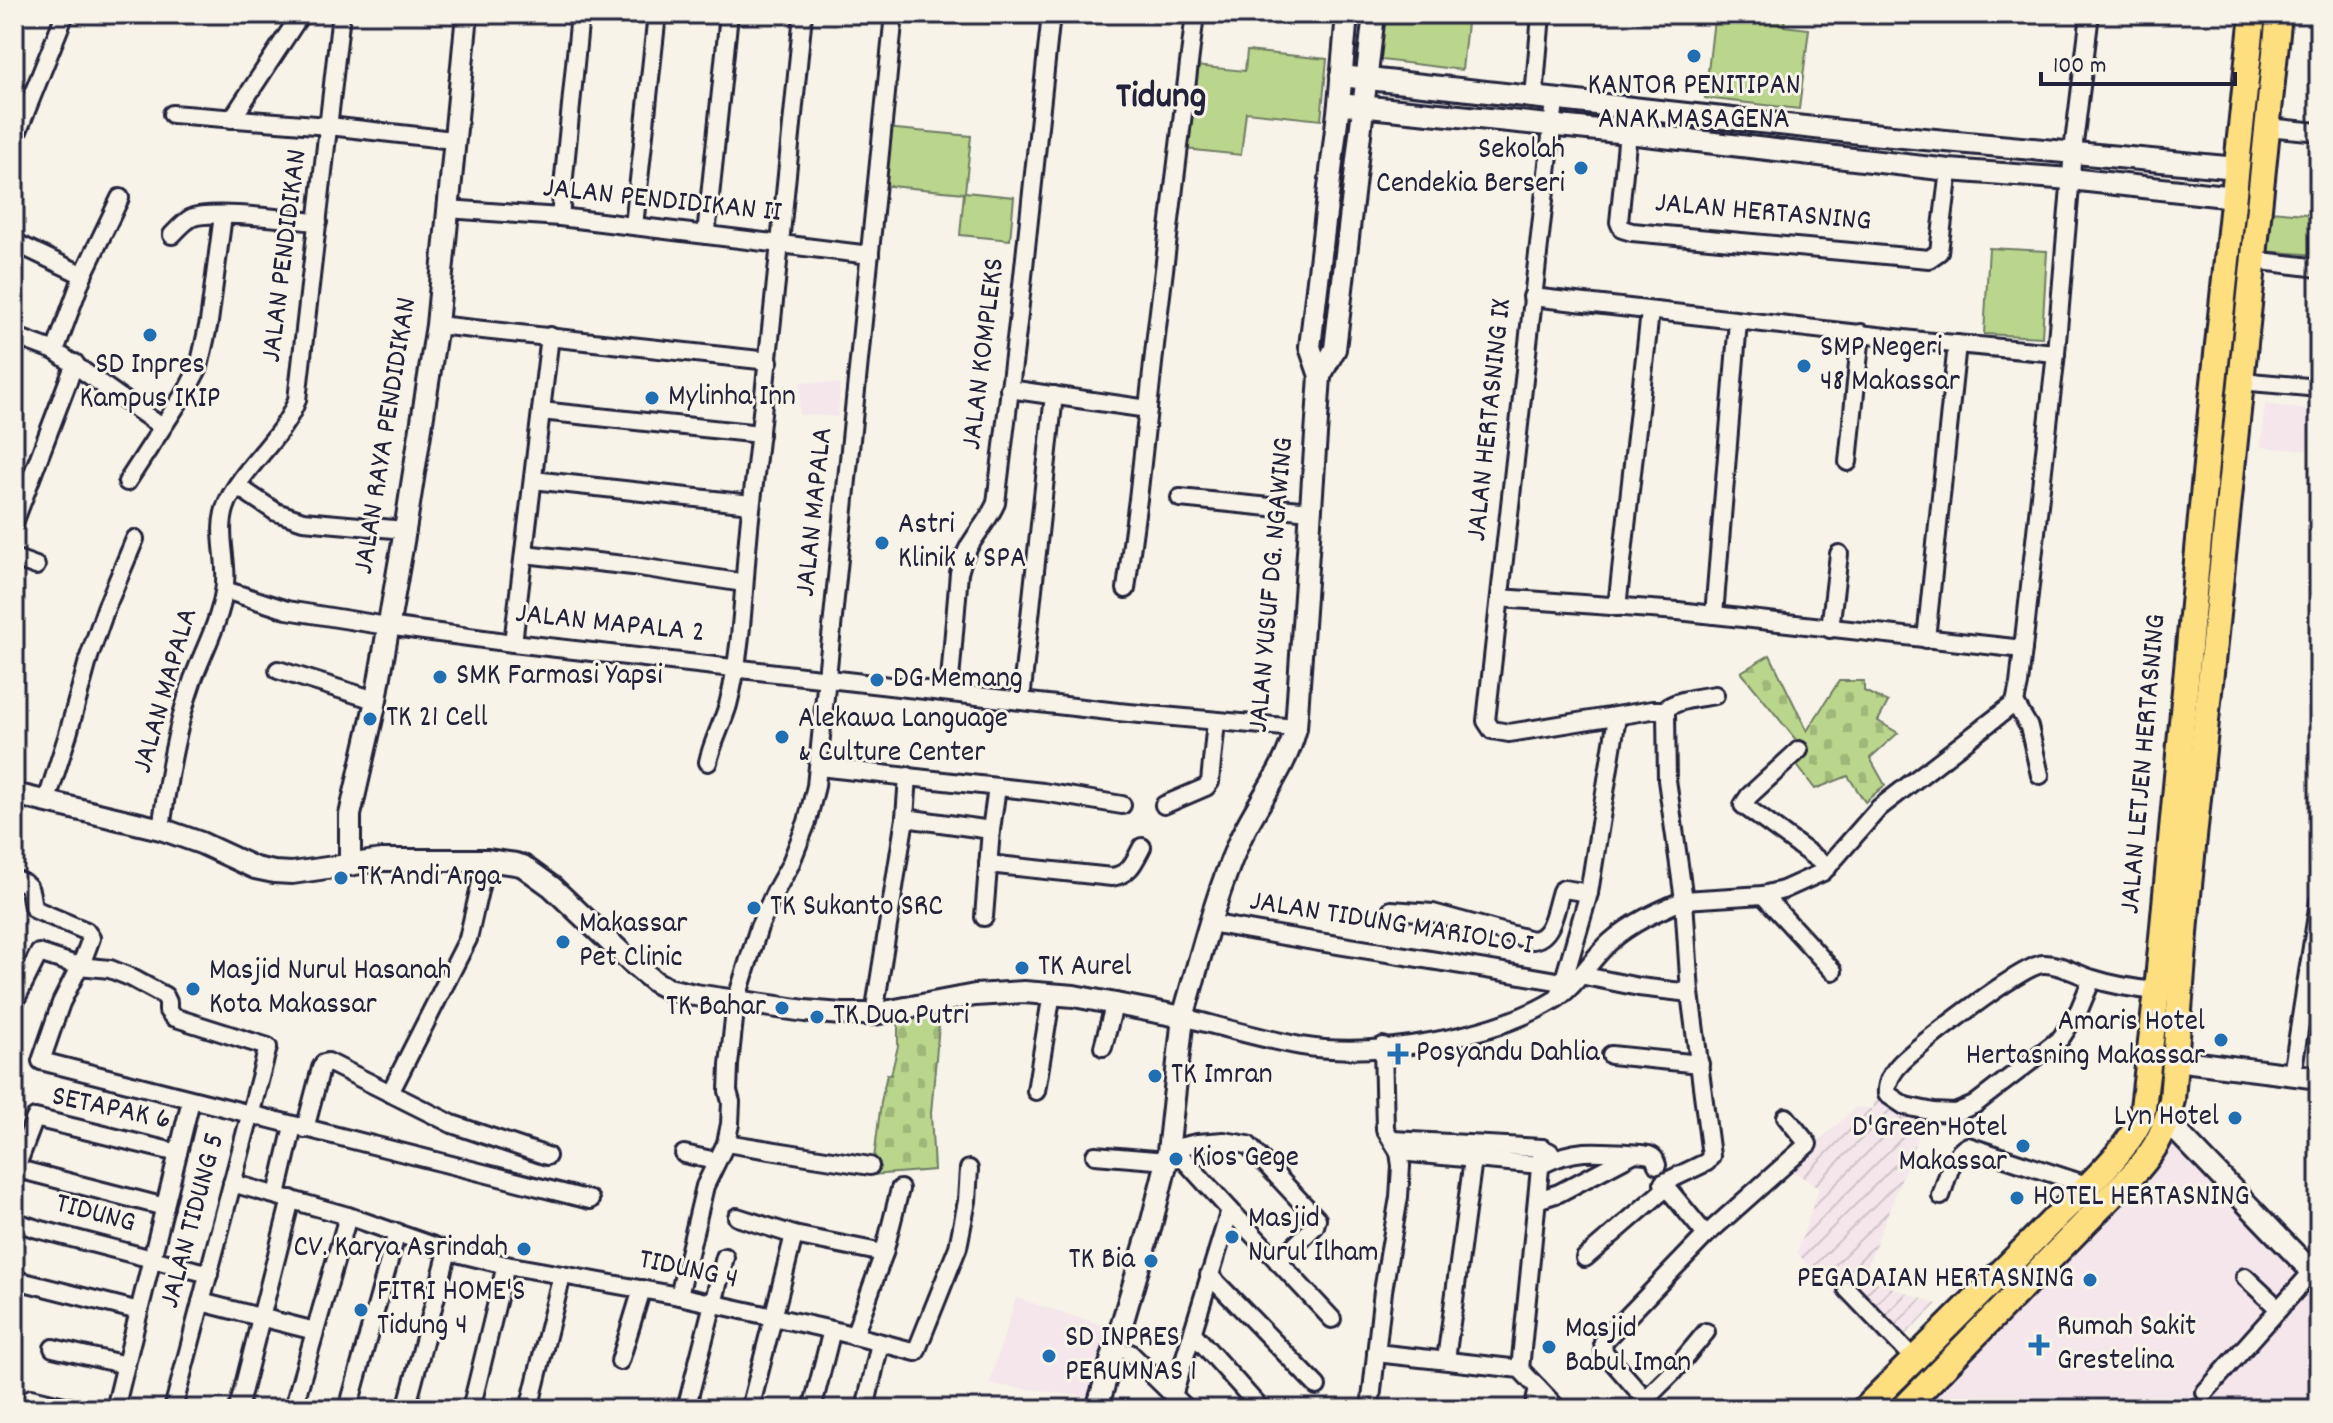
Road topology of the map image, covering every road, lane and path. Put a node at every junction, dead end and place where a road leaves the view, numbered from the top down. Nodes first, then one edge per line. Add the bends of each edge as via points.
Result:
1 (65, 14) edge
2 (301, 14) edge
3 (341, 14) edge
4 (467, 14) edge
5 (580, 14) edge
6 (657, 14) edge
7 (729, 14) edge
8 (803, 14) edge
9 (894, 14) edge
10 (1051, 14) edge
11 (1195, 14) edge
12 (1347, 14) edge
13 (1374, 14) edge
14 (1541, 14) edge
15 (2090, 14) edge
16 (2253, 14) edge
17 (2279, 14) edge
18 (1341, 76) junction
19 (1367, 78) junction
20 (1534, 98) junction
21 (1555, 101) junction
22 (1339, 104) junction
23 (1364, 108) junction
24 (172, 114) dead end
25 (232, 119) junction
26 (329, 126) junction
27 (1552, 126) junction
28 (2267, 127) junction
29 (2319, 132) edge
30 (1628, 133) junction
31 (453, 140) junction
32 (14, 141) edge
33 (2073, 151) junction
34 (2152, 159) junction
35 (2237, 168) junction
36 (1949, 170) junction
37 (2070, 179) junction
38 (2149, 188) junction
39 (1330, 189) junction
40 (1355, 192) junction
41 (2234, 197) junction
42 (120, 198) dead end
43 (447, 209) junction
44 (223, 215) junction
45 (560, 217) junction
46 (318, 222) junction
47 (634, 226) junction
48 (172, 235) dead end
49 (706, 235) junction
50 (14, 242) edge
51 (781, 242) junction
52 (870, 255) junction
53 (2253, 260) junction
54 (2319, 268) edge
55 (83, 275) junction
56 (1532, 297) junction
57 (1650, 312) junction
58 (1738, 321) junction
59 (437, 325) junction
60 (1861, 333) junction
61 (14, 336) edge
62 (550, 336) junction
63 (1957, 344) junction
64 (55, 351) junction
65 (2056, 353) junction
66 (769, 361) junction
67 (75, 363) junction
68 (1320, 376) junction
69 (2239, 381) junction
70 (2319, 388) edge
71 (1009, 389) junction
72 (1054, 395) junction
73 (1148, 409) junction
74 (541, 411) junction
75 (162, 427) junction
76 (760, 434) junction
77 (1848, 462) dead end
78 (533, 480) junction
79 (127, 482) dead end
80 (237, 486) junction
81 (1180, 498) dead end
82 (751, 504) junction
83 (1310, 511) junction
84 (14, 523) edge
85 (405, 530) junction
86 (135, 539) dead end
87 (524, 554) junction
88 (1839, 554) dead end
89 (14, 558) edge
90 (36, 566) dead end
91 (744, 583) junction
92 (2194, 584) junction
93 (2218, 586) junction
94 (1126, 589) dead end
95 (225, 590) junction
96 (1500, 598) junction
97 (1617, 607) junction
98 (1714, 615) junction
99 (387, 626) junction
100 (1830, 629) junction
101 (1926, 639) junction
102 (513, 643) junction
103 (2023, 649) junction
104 (736, 667) junction
105 (278, 670) dead end
106 (827, 679) junction
107 (949, 692) junction
108 (1715, 695) dead end
109 (375, 700) junction
110 (1021, 700) junction
111 (2015, 703) junction
112 (1664, 710) junction
113 (1617, 717) junction
114 (1216, 721) junction
115 (1296, 728) junction
116 (1799, 750) dead end
117 (708, 762) dead end
118 (819, 767) junction
119 (2040, 775) dead end
120 (908, 776) junction
121 (997, 787) junction
122 (14, 794) edge
123 (46, 803) junction
124 (1122, 805) dead end
125 (1164, 805) dead end
126 (905, 818) junction
127 (161, 829) junction
128 (991, 830) junction
129 (1142, 847) dead end
130 (486, 860) junction
131 (988, 864) junction
132 (350, 865) junction
133 (1828, 867) junction
134 (14, 879) edge
135 (1589, 893) junction
136 (1763, 895) junction
137 (1684, 900) junction
138 (2319, 902) edge
139 (1391, 910) dead end
140 (984, 917) dead end
141 (1210, 923) junction
142 (79, 966) junction
143 (1833, 971) dead end
144 (1580, 975) junction
145 (2092, 979) junction
146 (1561, 990) junction
147 (2157, 991) junction
148 (1052, 993) junction
149 (1690, 993) junction
150 (736, 1001) junction
151 (1115, 1002) junction
152 (14, 1003) edge
153 (874, 1014) junction
154 (1183, 1017) junction
155 (1383, 1046) junction
156 (1103, 1047) dead end
157 (1611, 1055) dead end
158 (2175, 1060) junction
159 (1700, 1064) junction
160 (2292, 1075) junction
161 (2319, 1078) edge
162 (1036, 1091) dead end
163 (390, 1093) junction
164 (191, 1100) junction
165 (250, 1115) junction
166 (1786, 1117) dead end
167 (2167, 1121) junction
168 (299, 1127) junction
169 (726, 1143) junction
170 (1396, 1146) junction
171 (1170, 1151) junction
172 (178, 1153) junction
173 (684, 1154) dead end
174 (1633, 1154) junction
175 (1095, 1155) dead end
176 (547, 1156) dead end
177 (1542, 1156) junction
178 (1473, 1159) junction
179 (716, 1161) junction
180 (1657, 1165) dead end
181 (870, 1166) dead end
182 (969, 1169) dead end
183 (15, 1170) edge
184 (232, 1183) junction
185 (2087, 1185) junction
186 (1664, 1186) junction
187 (900, 1189) dead end
188 (1941, 1196) dead end
189 (284, 1197) junction
190 (590, 1200) dead end
191 (1537, 1200) junction
192 (165, 1207) junction
193 (1230, 1210) junction
194 (348, 1216) junction
195 (737, 1217) dead end
196 (14, 1221) edge
197 (397, 1232) junction
198 (794, 1235) junction
199 (1706, 1235) junction
200 (448, 1251) junction
201 (884, 1253) junction
202 (725, 1257) dead end
203 (1585, 1258) dead end
204 (152, 1259) junction
205 (1278, 1262) junction
206 (506, 1265) junction
207 (209, 1274) junction
208 (562, 1275) junction
209 (1209, 1275) junction
210 (2316, 1276) edge
211 (2245, 1277) dead end
212 (16, 1280) dead end
213 (642, 1289) junction
214 (1847, 1289) dead end
215 (679, 1296) junction
216 (201, 1302) junction
217 (713, 1304) junction
218 (2279, 1309) junction
219 (139, 1311) junction
220 (260, 1317) junction
221 (773, 1318) junction
222 (1332, 1319) dead end
223 (832, 1330) junction
224 (315, 1331) junction
225 (1706, 1332) dead end
226 (1193, 1333) junction
227 (854, 1336) junction
228 (880, 1343) junction
229 (53, 1348) dead end
230 (1130, 1353) dead end
231 (1376, 1353) junction
232 (1446, 1360) junction
233 (1915, 1360) junction
234 (620, 1361) dead end
235 (126, 1365) junction
236 (1520, 1369) junction
237 (1317, 1386) dead end
238 (1538, 1388) junction
239 (2205, 1392) dead end
240 (1173, 1396) junction
241 (31, 1398) dead end
242 (1645, 1406) edge
243 (1869, 1407) edge
244 (77, 1409) edge
245 (115, 1409) edge
246 (173, 1409) edge
247 (238, 1409) edge
248 (293, 1409) edge
249 (348, 1409) edge
250 (406, 1409) edge
251 (471, 1409) edge
252 (531, 1409) edge
253 (686, 1409) edge
254 (750, 1409) edge
255 (812, 1409) edge
256 (865, 1409) edge
257 (1097, 1409) edge
258 (1187, 1409) edge
259 (1261, 1409) edge
260 (1370, 1409) edge
261 (1533, 1409) edge
262 (1558, 1409) edge
263 (1903, 1409) edge

1 - 32 street
2 - 25 street
3 - 26 street, JALAN PENDIDIKAN
4 - 31 street, JALAN RAYA PENDIDIKAN
5 - 45 street
6 - 47 street
7 - 49 street
8 - 51 street
9 - 52 street, JALAN MAPALA
10 - 71 street, JALAN KOMPLEKS
11 - 73 street
12 - 18 street, JALAN YUSUF DG. NGAWING
13 - 19 street, JALAN YUSUF DG. NGAWING
14 - 20 street
15 - 33 street
16 - 35 main road, JALAN LETJEN HERTASNING
17 - 28 main road, JALAN LETJEN HERTASNING
18 - 19 street
18 - 22 street, JALAN YUSUF DG. NGAWING
19 - 20 street
19 - 23 street, JALAN YUSUF DG. NGAWING
20 - 21 street
21 - 27 street, JALAN HERTASNING IX
21 - 33 street
22 - 23 street
22 - 39 street, JALAN YUSUF DG. NGAWING
23 - 27 street
23 - 40 street, JALAN YUSUF DG. NGAWING
24 - 25 street
25 - 26 street
26 - 31 street
26 - 46 street, JALAN PENDIDIKAN
27 - 30 street
27 - 56 street, JALAN HERTASNING IX
28 - 29 street
28 - 53 main road, JALAN LETJEN HERTASNING
30 - 36 street
30 - 36 street, JALAN HERTASNING via 1619,222 1632,232 1929,259 1939,252
31 - 43 street, JALAN RAYA PENDIDIKAN
33 - 34 street
33 - 37 street
34 - 35 street
34 - 38 street
35 - 41 main road, JALAN LETJEN HERTASNING
36 - 37 street
37 - 38 street
37 - 65 street
38 - 41 street
39 - 40 street
39 - 68 street, JALAN YUSUF DG. NGAWING via 1310,347
40 - 68 street, JALAN YUSUF DG. NGAWING via 1335,349
41 - 92 main road, JALAN LETJEN HERTASNING
42 - 55 street
43 - 45 street, JALAN PENDIDIKAN II
43 - 59 street, JALAN RAYA PENDIDIKAN
44 - 46 street
44 - 48 street via 192,218
44 - 75 street via 205,346 194,378
45 - 47 street, JALAN PENDIDIKAN II
46 - 80 street, JALAN PENDIDIKAN via 297,400
47 - 49 street, JALAN PENDIDIKAN II
49 - 51 street, JALAN PENDIDIKAN II
50 - 55 street
51 - 52 street, JALAN PENDIDIKAN II
51 - 66 street
52 - 106 street, JALAN MAPALA
53 - 54 street
53 - 69 main road, JALAN LETJEN HERTASNING
55 - 64 street
56 - 57 street
56 - 96 street, JALAN HERTASNING IX
57 - 58 street
57 - 97 street
58 - 60 street
58 - 98 street
59 - 62 street
59 - 85 street, JALAN RAYA PENDIDIKAN
60 - 63 street
60 - 77 street
61 - 64 street
62 - 66 street
62 - 74 street
63 - 65 street
63 - 101 street
64 - 67 street
65 - 103 street
66 - 76 street
67 - 75 street
67 - 84 street
68 - 83 street, JALAN YUSUF DG. NGAWING
69 - 70 street
69 - 93 main road, JALAN LETJEN HERTASNING
71 - 72 street
71 - 107 street, JALAN KOMPLEKS via 996,503 969,544 959,573
72 - 73 street
72 - 110 street
73 - 94 street
74 - 76 street
74 - 78 street
75 - 79 street
76 - 82 street
78 - 82 street
78 - 87 street
80 - 85 street via 276,512 303,521
80 - 95 street, JALAN PENDIDIKAN via 221,527
81 - 83 street
82 - 91 street
83 - 115 street, JALAN YUSUF DG. NGAWING
85 - 99 street, JALAN RAYA PENDIDIKAN
86 - 123 street via 89,657
87 - 91 street
87 - 102 street
88 - 100 street
89 - 90 street
91 - 104 street
92 - 93 main road
92 - 147 main road, JALAN LETJEN HERTASNING
93 - 158 main road, JALAN LETJEN HERTASNING
95 - 99 street, JALAN MAPALA via 287,610
95 - 127 street, JALAN MAPALA via 180,724
96 - 97 street
96 - 113 street, JALAN HERTASNING IX via 1486,721 1492,730 1509,733
97 - 98 street
98 - 100 street
99 - 102 street, JALAN MAPALA 2
99 - 109 street, JALAN RAYA PENDIDIKAN
100 - 101 street
101 - 103 street
102 - 104 street, JALAN MAPALA 2
103 - 111 street
104 - 106 street, JALAN MAPALA 2
104 - 117 street
105 - 109 street
106 - 107 street, JALAN MAPALA 2
106 - 118 street, JALAN MAPALA
107 - 110 street, JALAN MAPALA 2
108 - 112 street
109 - 132 street, JALAN RAYA PENDIDIKAN via 350,815
110 - 114 street, JALAN MAPALA 2
111 - 119 street via 2029,727
111 - 133 street via 1879,808
112 - 113 street
112 - 137 street via 1667,780
113 - 135 street
114 - 115 street, JALAN MAPALA 2
114 - 125 street via 1210,782
115 - 141 street, JALAN YUSUF DG. NGAWING via 1278,775 1238,842
116 - 133 street via 1743,805
118 - 120 street
118 - 150 street, JALAN MAPALA via 807,822 759,927
120 - 121 street
120 - 126 street
121 - 124 street
121 - 128 street
122 - 123 street
123 - 127 street
126 - 128 street
126 - 153 street
127 - 132 street via 264,870 292,873
128 - 131 street
129 - 131 street via 1129,870 1112,877
130 - 132 street
130 - 150 street via 516,864 536,875 655,982
130 - 163 street via 468,939
131 - 140 street
133 - 136 street
134 - 142 street via 28,885 36,910 90,934
135 - 139 street via 1561,891 1548,934 1532,940 1433,913
135 - 146 street
136 - 137 street
136 - 143 street
137 - 144 street via 1623,931
137 - 149 street
138 - 160 street
141 - 146 street, JALAN TIDUNG MARIOLO I via 1424,958
141 - 154 street, JALAN YUSUF DG. NGAWING
142 - 152 street via 39,953
142 - 164 street via 41,1061
142 - 165 street, JALAN TIDUNG 5 via 130,977 165,996 173,1017 268,1047
144 - 146 street
144 - 149 street
145 - 145 street via 2061,1038 1974,1105 1955,1113 1934,1112 1905,1106 1887,1094 1901,1063 2025,970 2042,963
145 - 147 street
146 - 155 street via 1525,1014 1475,1032 1436,1042
147 - 185 main road, JALAN LETJEN HERTASNING via 2142,1116 2128,1141
148 - 151 street
148 - 153 street via 996,992
148 - 162 street
149 - 159 street
150 - 153 street
150 - 169 street, JALAN MAPALA
151 - 154 street
151 - 156 street
154 - 155 street via 1305,1046
154 - 171 street, JALAN YUSUF DG. NGAWING
155 - 170 street via 1385,1129
157 - 159 street
158 - 160 street
158 - 167 main road, JALAN LETJEN HERTASNING
159 - 186 street via 1710,1159
160 - 161 street
163 - 168 street via 324,1063
163 - 176 street via 452,1124
164 - 165 street
164 - 172 street
165 - 168 street
165 - 184 street, JALAN TIDUNG 5
166 - 199 street via 1808,1144
167 - 210 street
167 - 263 main road, JALAN LETJEN HERTASNING via 2138,1169
168 - 189 street
168 - 190 street
169 - 179 street
169 - 181 street
170 - 177 street
170 - 178 street
170 - 231 street via 1399,1197
171 - 175 street
171 - 193 street
171 - 205 street via 1197,1143 1248,1145 1317,1219
171 - 257 street, JALAN YUSUF DG. NGAWING
172 - 183 street, SETAPAK 6 via 35,1118
172 - 192 street
173 - 179 street
174 - 177 street
174 - 180 street via 1649,1155
174 - 191 street
177 - 178 street
177 - 191 street
178 - 232 street
179 - 215 street via 702,1196
182 - 228 street, TIDUNG 4 via 958,1247 916,1352
183 - 192 street
184 - 189 street, TIDUNG 4
184 - 207 street, JALAN TIDUNG 5
185 - 188 street via 1968,1146 1956,1156
185 - 233 main road, JALAN LETJEN HERTASNING
186 - 199 street
186 - 203 street
187 - 201 street
189 - 194 street, TIDUNG 4
189 - 220 street
191 - 236 street
192 - 204 street
193 - 205 street
193 - 209 street
194 - 197 street, TIDUNG 4
194 - 224 street
195 - 198 street
196 - 204 street, TIDUNG
197 - 200 street, TIDUNG 4
197 - 249 street
198 - 201 street
198 - 221 street
199 - 242 street via 1603,1342 1604,1352
200 - 206 street, TIDUNG 4
200 - 250 street
201 - 227 street
202 - 217 street
204 - 207 street, TIDUNG
204 - 219 street
205 - 222 street
206 - 208 street, TIDUNG 4
206 - 251 street
207 - 216 street, JALAN TIDUNG 5
208 - 213 street, TIDUNG 4
208 - 252 street
209 - 226 street
209 - 237 street
210 - 218 street
211 - 218 street
212 - 219 street
213 - 215 street, TIDUNG 4
213 - 234 street
214 - 233 street
215 - 217 street, TIDUNG 4
216 - 220 street
216 - 246 street, JALAN TIDUNG 5
217 - 221 street, TIDUNG 4
217 - 253 street
218 - 239 street
219 - 235 street
220 - 224 street
220 - 247 street
221 - 223 street, TIDUNG 4
221 - 254 street
223 - 227 street, TIDUNG 4
223 - 255 street
224 - 248 street
225 - 242 street
226 - 240 street
226 - 259 street
227 - 228 street, TIDUNG 4
228 - 256 street
229 - 235 street
230 - 240 street
231 - 232 street
231 - 260 street
232 - 236 street
233 - 243 main road, JALAN LETJEN HERTASNING
235 - 245 street
236 - 238 street
238 - 261 street
238 - 262 street
240 - 258 street
241 - 244 street

